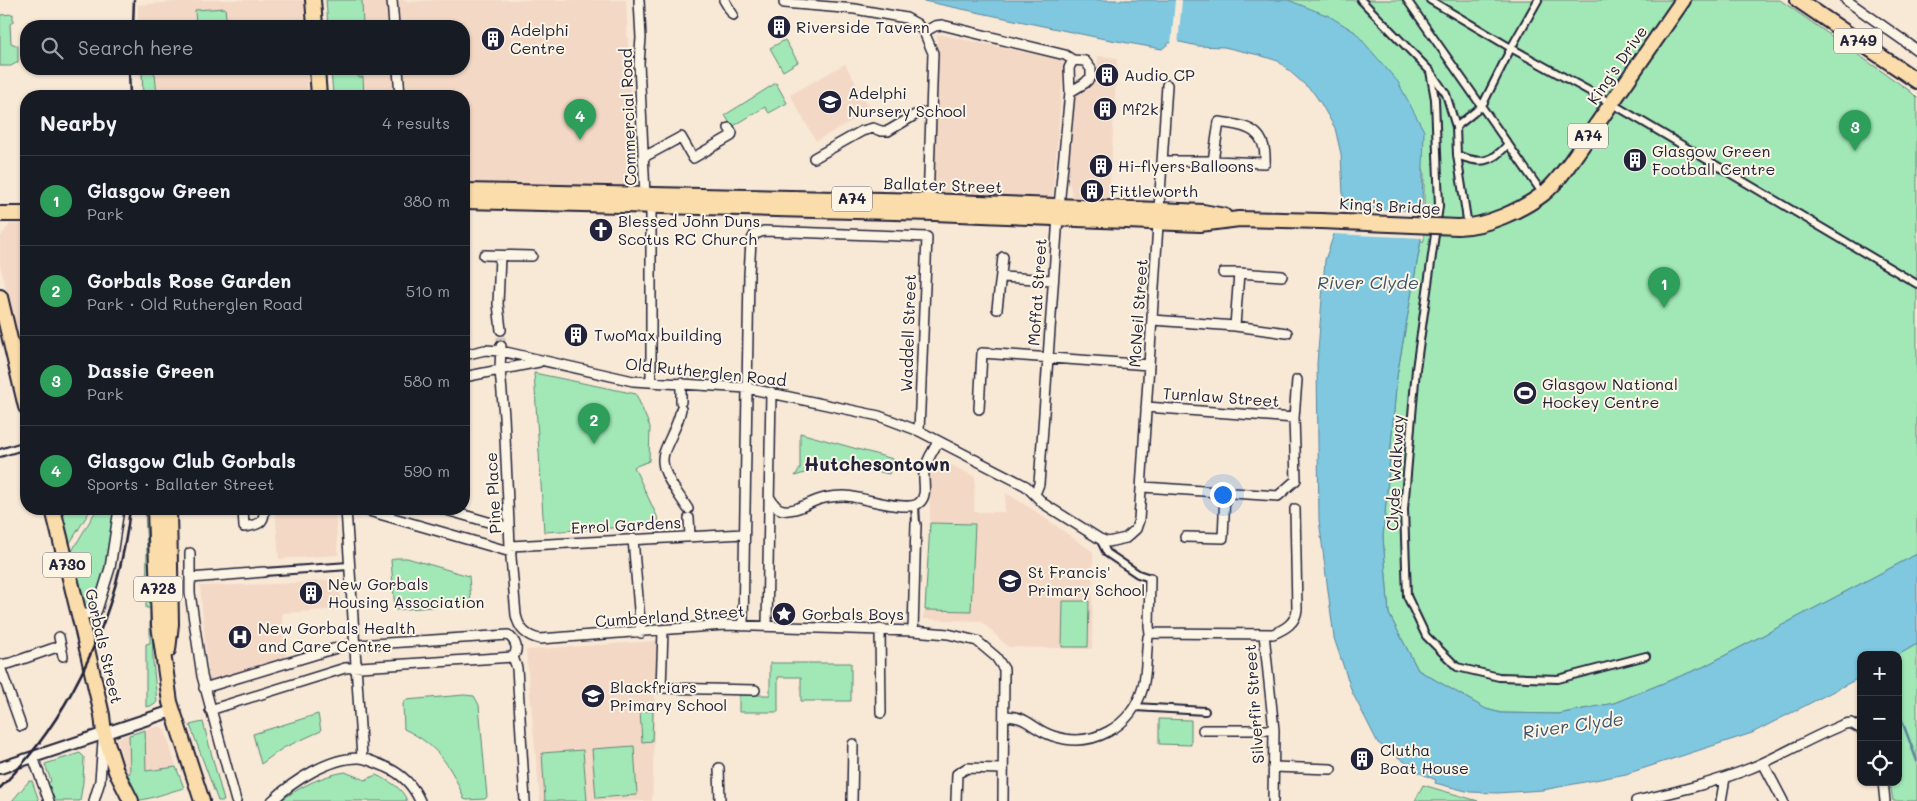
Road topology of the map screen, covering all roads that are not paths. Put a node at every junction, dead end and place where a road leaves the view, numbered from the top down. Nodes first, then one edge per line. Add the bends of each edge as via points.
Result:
1 (313, 0) edge
2 (392, 0) edge
3 (639, 0) edge
4 (724, 0) edge
5 (1362, 0) edge
6 (1408, 0) edge
7 (1430, 0) edge
8 (1538, 0) edge
9 (1683, 0) edge
10 (1798, 0) edge
11 (1846, 0) edge
12 (784, 3) dead end
13 (733, 15) dead end
14 (315, 20) edge
15 (394, 20) edge
16 (924, 32) junction
17 (1511, 48) junction
18 (1917, 50) edge
19 (1073, 60) junction
20 (1430, 72) junction
21 (317, 75) edge
22 (398, 75) edge
23 (1917, 81) edge
24 (1167, 85) dead end
25 (319, 90) edge
26 (400, 90) edge
27 (1070, 92) junction
28 (1611, 103) junction
29 (1482, 106) junction
30 (931, 112) junction
31 (1456, 127) junction
32 (729, 128) dead end
33 (1508, 144) junction
34 (1457, 155) junction
35 (644, 157) junction
36 (814, 158) dead end
37 (1162, 161) junction
38 (1213, 161) junction
39 (470, 191) edge
40 (1543, 194) junction
41 (648, 200) junction
42 (470, 201) edge
43 (928, 207) junction
44 (1058, 212) junction
45 (0, 214) edge
46 (20, 214) edge
47 (1159, 216) junction
48 (1321, 221) joint
49 (1463, 226) junction
50 (484, 255) dead end
51 (500, 256) junction
52 (532, 256) dead end
53 (1003, 257) dead end
54 (1223, 272) dead end
55 (1239, 274) junction
56 (1282, 276) dead end
57 (1001, 277) junction
58 (1053, 280) junction
59 (1917, 284) edge
60 (0, 297) edge
61 (997, 309) dead end
62 (1153, 320) junction
63 (1235, 326) junction
64 (501, 330) tunnel mouth
65 (1287, 334) dead end
66 (501, 348) junction
67 (470, 354) edge
68 (1048, 357) junction
69 (545, 362) junction
70 (1149, 365) junction
71 (500, 370) junction
72 (470, 376) edge
73 (1297, 380) dead end
74 (651, 381) junction
75 (20, 382) edge
76 (681, 383) junction
77 (747, 388) junction
78 (771, 392) junction
79 (1146, 407) junction
80 (979, 408) dead end
81 (1294, 418) junction
82 (919, 431) junction
83 (938, 442) junction
84 (20, 447) edge
85 (0, 453) edge
86 (1143, 487) junction
87 (1225, 493) junction
88 (1035, 494) junction
89 (770, 497) junction
90 (915, 505) junction
91 (1295, 509) dead end
92 (54, 515) edge
93 (118, 515) edge
94 (155, 515) edge
95 (169, 515) edge
96 (243, 515) edge
97 (264, 515) edge
98 (346, 515) edge
99 (384, 515) edge
100 (463, 515) edge
101 (916, 524) joint
102 (509, 528) junction
103 (744, 534) junction
104 (690, 536) junction
105 (1185, 537) dead end
106 (633, 539) junction
107 (1100, 539) junction
108 (510, 549) junction
109 (190, 553) dead end
110 (348, 566) junction
111 (264, 572) joint
112 (191, 578) junction
113 (1150, 578) joint
114 (79, 615) junction
115 (743, 626) junction
116 (767, 626) junction
117 (880, 629) junction
118 (523, 631) junction
119 (663, 631) junction
120 (913, 631) junction
121 (641, 632) junction
122 (1150, 633) junction
123 (1264, 634) junction
124 (512, 638) junction
125 (354, 645) junction
126 (63, 656) dead end
127 (1646, 656) dead end
128 (513, 657) junction
129 (0, 666) edge
130 (355, 667) junction
131 (166, 670) junction
132 (204, 688) junction
133 (754, 690) dead end
134 (1135, 706) junction
135 (210, 710) junction
136 (172, 711) junction
137 (1204, 711) dead end
138 (881, 713) dead end
139 (1004, 716) junction
140 (21, 726) dead end
141 (1857, 727) edge
142 (1203, 730) dead end
143 (1274, 730) junction
144 (104, 733) junction
145 (853, 744) dead end
146 (33, 757) junction
147 (362, 758) junction
148 (1763, 763) junction
149 (1274, 767) junction
150 (0, 768) edge
151 (718, 768) dead end
152 (1002, 769) junction
153 (1332, 769) dead end
154 (1725, 778) junction
155 (1883, 786) edge
156 (49, 801) edge
157 (94, 801) edge
158 (131, 801) edge
159 (202, 801) edge
160 (236, 801) edge
161 (272, 801) edge
162 (420, 801) edge
163 (525, 801) edge
164 (720, 801) edge
165 (852, 801) edge
166 (956, 801) edge
167 (1003, 801) edge
168 (1273, 801) edge
169 (1636, 801) edge
170 (1721, 801) edge
171 (1783, 801) edge
172 (1885, 801) edge

1 - 14 main road
2 - 15 street
3 - 35 street, Commercial Road
4 - 13 street
5 - 20 street
6 - 29 street
7 - 17 street
8 - 17 street
9 - 28 main road, King's Drive / A74
10 - 23 main road, A749
11 - 18 street
12 - 16 street via 855,9 906,18
16 - 19 street via 942,25 1065,54
16 - 30 street via 933,53
17 - 28 street
17 - 29 street
19 - 27 street, Moffat Street via 1069,68
19 - 27 street via 1085,61 1091,69 1091,77
20 - 31 street via 1446,94
20 - 127 street, Clyde Walkway via 1435,100 1439,206 1416,369 1404,509 1407,596 1426,636 1457,667 1499,677 1558,679
21 - 25 main road
22 - 26 street
24 - 37 street, McNeil Street
27 - 44 street, Moffat Street
28 - 40 main road, King's Drive / A74 via 1561,176
28 - 59 street
29 - 31 street
29 - 33 street
30 - 36 street via 888,131 873,128 862,131
30 - 43 street
31 - 34 street
32 - 35 street via 731,136 693,158 681,137
33 - 34 street via 1486,161 1473,161
33 - 40 street
34 - 49 street
35 - 41 street, Commercial Road
37 - 38 street
37 - 47 street, McNeil Street
38 - 38 street via 1219,122 1245,126 1260,136 1266,150 1265,163
39 - 41 main road, Ballater Street / A74
40 - 49 main road, King's Drive / A74 via 1501,218
41 - 42 main road, Ballater Street / A74
41 - 43 main road, Ballater Street / A74
41 - 74 street, Commercial Road
43 - 44 main road, Ballater Street / A74
44 - 47 main road, Ballater Street / A74
44 - 58 street, Moffat Street
45 - 46 main road
47 - 48 main road, Ballater Street / A74 via 1200,224 1239,219
47 - 62 street, McNeil Street
48 - 49 main road, King's Bridge, bridge
50 - 51 street
51 - 52 street
51 - 64 street via 498,304
53 - 57 street
54 - 55 street
55 - 56 street
55 - 63 street
57 - 58 street
57 - 61 street
58 - 68 street, Moffat Street
60 - 75 main road
62 - 63 street
62 - 70 street, McNeil Street
63 - 65 street
66 - 67 street, Old Rutherglen Road
66 - 69 street, Old Rutherglen Road
66 - 71 street, Pine Place
68 - 70 street
68 - 80 street via 982,353
68 - 88 street, Moffat Street
69 - 71 street, Old Rutherglen Road
69 - 74 street, Old Rutherglen Road via 633,381
70 - 79 street, McNeil Street
71 - 72 street, Old Rutherglen Road
71 - 102 street, Pine Place
73 - 81 street
74 - 76 street, Old Rutherglen Road
76 - 77 street, Old Rutherglen Road
76 - 104 street via 679,420 664,454 663,465 688,513
77 - 78 street, Old Rutherglen Road
77 - 82 street, Waddell Street via 750,241 755,234 764,231 927,236
77 - 103 street
78 - 82 street, Old Rutherglen Road via 879,416
78 - 89 street
79 - 81 street, Turnlaw Street
79 - 86 street, McNeil Street
81 - 87 street via 1296,480 1278,496
82 - 83 street, Old Rutherglen Road
83 - 88 street, Old Rutherglen Road via 1026,486
83 - 90 street via 925,466 924,495
84 - 85 street
86 - 87 street
86 - 107 street, McNeil Street via 1138,525 1132,534 1108,542
87 - 105 street via 1224,538
88 - 107 street, Old Rutherglen Road via 1044,504
89 - 90 street via 782,510 844,496 885,504
89 - 116 street
90 - 101 street
91 - 123 street via 1296,615 1279,631
92 - 114 main road, Gorbals Street / A730
93 - 114 street via 110,568 97,610
94 - 131 main road, A728 via 159,625
95 - 131 main road, A728 via 171,624
96 - 97 street via 244,527 257,526 264,520
98 - 110 street
99 - 108 street, Errol Gardens
100 - 102 street
101 - 120 street
102 - 108 street, Pine Place
103 - 104 street, Errol Gardens
103 - 115 street
104 - 106 street, Errol Gardens
106 - 108 street, Errol Gardens
106 - 121 street
107 - 113 street, Old Rutherglen Road via 1107,553 1138,574
108 - 118 street, Pine Place via 516,615
109 - 112 street
110 - 111 street
110 - 125 street
111 - 112 street
112 - 132 street via 190,594
113 - 122 street, Old Rutherglen Road
114 - 144 main road, Gorbals Street / A730
115 - 116 street, Cumberland Street
115 - 119 street, Cumberland Street
116 - 117 street, Cumberland Street
117 - 120 street, Cumberland Street
117 - 138 street
118 - 121 street, Cumberland Street via 540,639
118 - 124 street
119 - 121 street, Cumberland Street
119 - 133 street via 661,688
120 - 139 street, Cumberland Street via 965,637 986,646 1004,670
122 - 123 street
122 - 134 street, Old Rutherglen Road via 1141,692
123 - 143 street, Silverfir Street
124 - 125 street via 502,635
124 - 128 street via 516,646
125 - 130 street
125 - 132 street
126 - 129 street via 59,641
128 - 130 street
128 - 163 street via 517,668
129 - 140 street
130 - 135 street
130 - 147 street
131 - 136 main road, A728
132 - 135 street
134 - 137 street
134 - 139 street, Old Rutherglen Road via 1115,728 1081,740 1056,737 1022,718
135 - 160 street
136 - 144 street
136 - 159 main road, A728
139 - 152 street, Cumberland Street
141 - 148 street via 1851,723 1840,726
142 - 143 street
143 - 149 street, Silverfir Street
144 - 146 street
144 - 157 street via 100,781
144 - 158 main road, A730 via 116,771
145 - 165 street
146 - 150 street
146 - 156 street
147 - 161 street via 313,771 287,786
147 - 162 street via 401,775
148 - 154 street
148 - 171 street
149 - 153 street
149 - 168 street, Silverfir Street
151 - 164 street
152 - 166 street via 967,768 957,774
152 - 167 street, Cumberland Street
154 - 169 street
154 - 170 street
155 - 172 street

